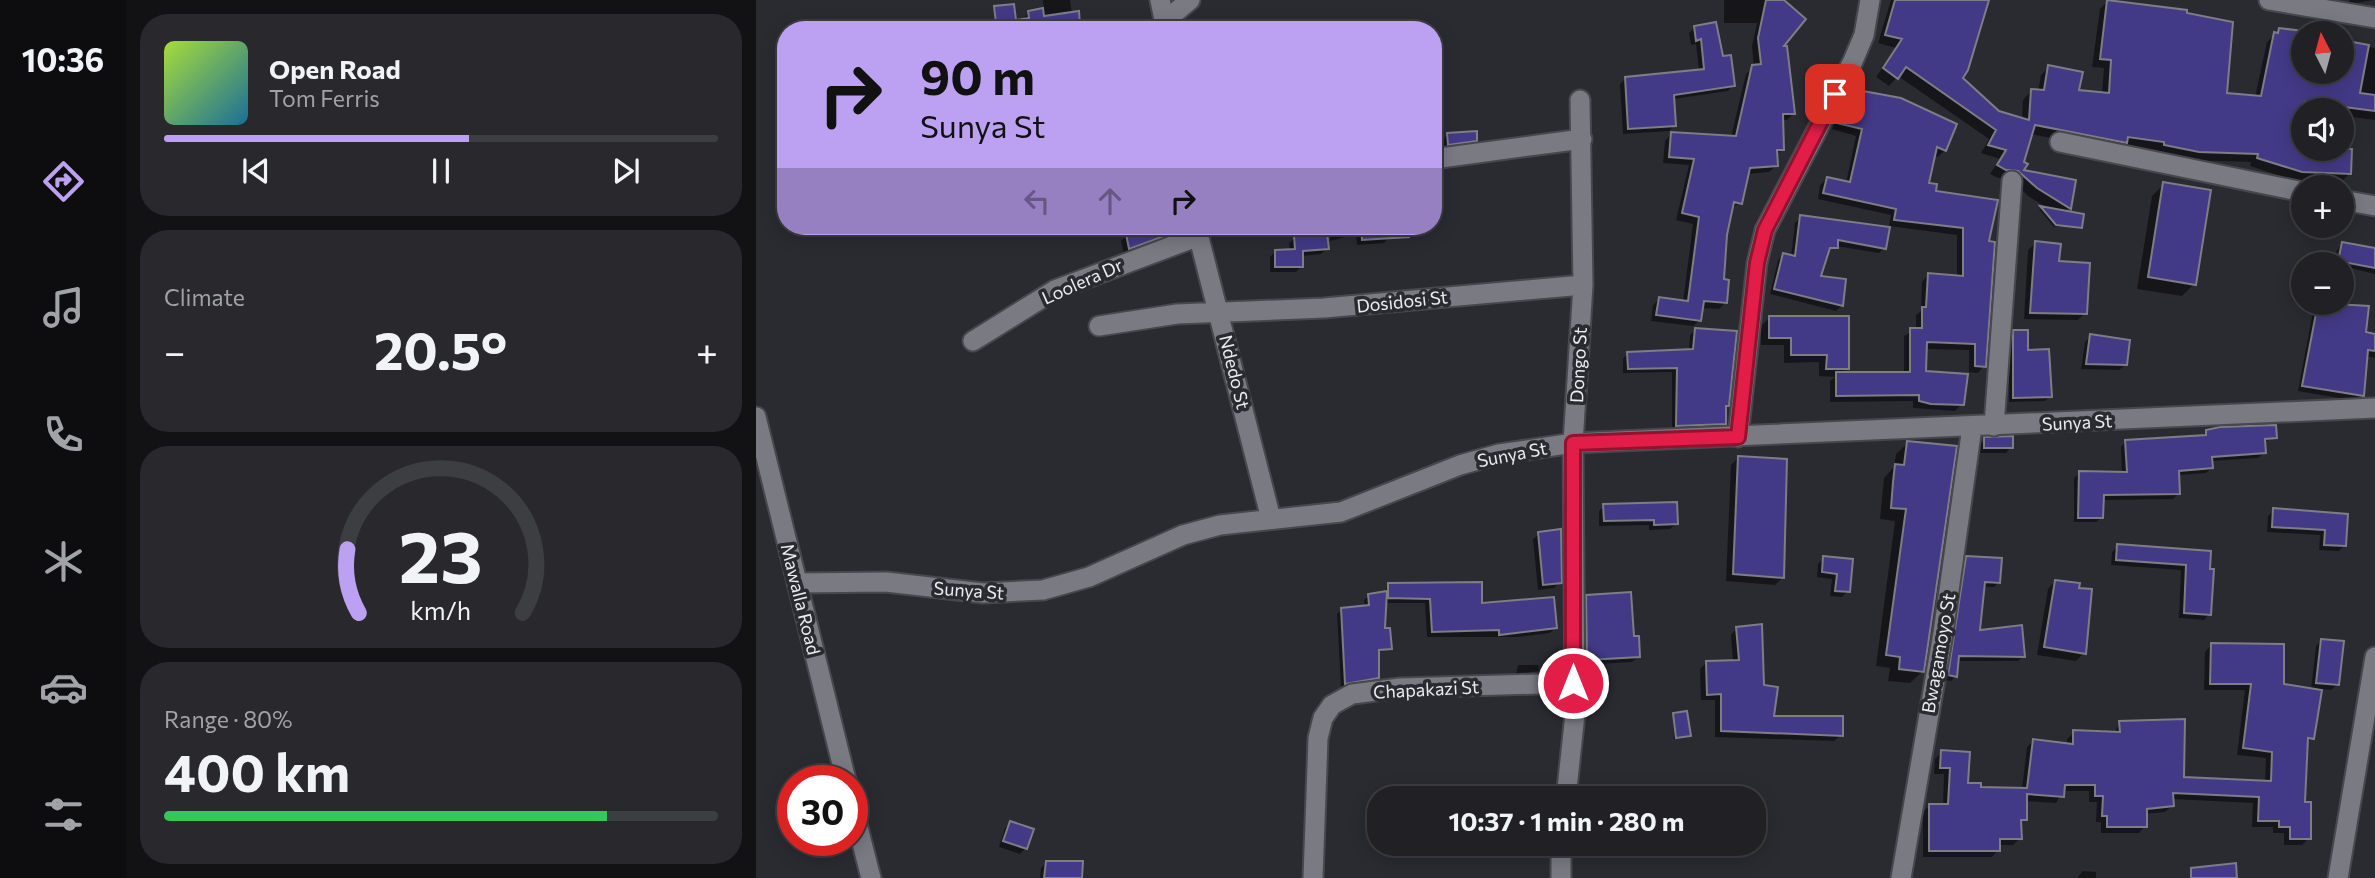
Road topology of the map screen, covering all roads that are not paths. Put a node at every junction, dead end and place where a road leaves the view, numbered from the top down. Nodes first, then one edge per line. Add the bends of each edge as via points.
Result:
1 (1160, 0) edge
2 (1190, 0) edge
3 (1870, 0) edge
4 (2269, 0) edge
5 (2375, 18) edge
6 (1164, 21) edge
7 (1170, 21) edge
8 (1580, 100) dead end
9 (1582, 139) junction
10 (2060, 142) dead end
11 (1442, 158) edge
12 (2012, 181) dead end
13 (2291, 190) edge
14 (2354, 202) edge
15 (2375, 206) edge
16 (1188, 235) edge
17 (1199, 235) edge
18 (1583, 285) junction
19 (1220, 312) junction
20 (1099, 326) dead end
21 (973, 341) dead end
22 (2375, 408) edge
23 (756, 417) edge
24 (1994, 426) junction
25 (1972, 428) junction
26 (1738, 437) junction
27 (1573, 443) junction
28 (1271, 519) junction
29 (797, 583) junction
30 (2375, 657) edge
31 (1573, 683) junction
32 (842, 765) edge
33 (1567, 786) edge
34 (865, 856) edge
35 (1561, 856) edge
36 (871, 878) edge
37 (1313, 878) edge
38 (1561, 878) edge
39 (1901, 878) edge
40 (2338, 878) edge

1 - 6 street
2 - 7 street
3 - 26 street via 1864,35 1853,61 1765,230 1757,263
4 - 5 street
8 - 9 street, Dongo St
9 - 11 street
9 - 18 street, Dongo St
10 - 13 street
12 - 24 street
14 - 15 street
16 - 21 street, Loolera Dr via 1055,290
17 - 19 street, Ndedo St
18 - 19 street, Dosidosi St via 1324,308
18 - 27 street, Dongo St
19 - 20 street, Dosidosi St
19 - 28 street, Ndedo St
22 - 24 street, Sunya St
23 - 29 street, Mawalla Road
24 - 25 street, Sunya St
25 - 26 street, Sunya St
25 - 39 street, Bwagamoyo St
26 - 27 street, Sunya St
27 - 28 street, Sunya St via 1460,465 1341,512
27 - 31 street, Dongo St
28 - 29 street, Sunya St via 1183,535 1089,577 1043,590 984,593 886,582
29 - 32 street, Mawalla Road
30 - 40 street
31 - 33 street, Dongo St via 1575,725
31 - 37 street, Chapakazi St via 1400,688 1352,694 1332,705 1318,738
34 - 36 street
35 - 38 street

